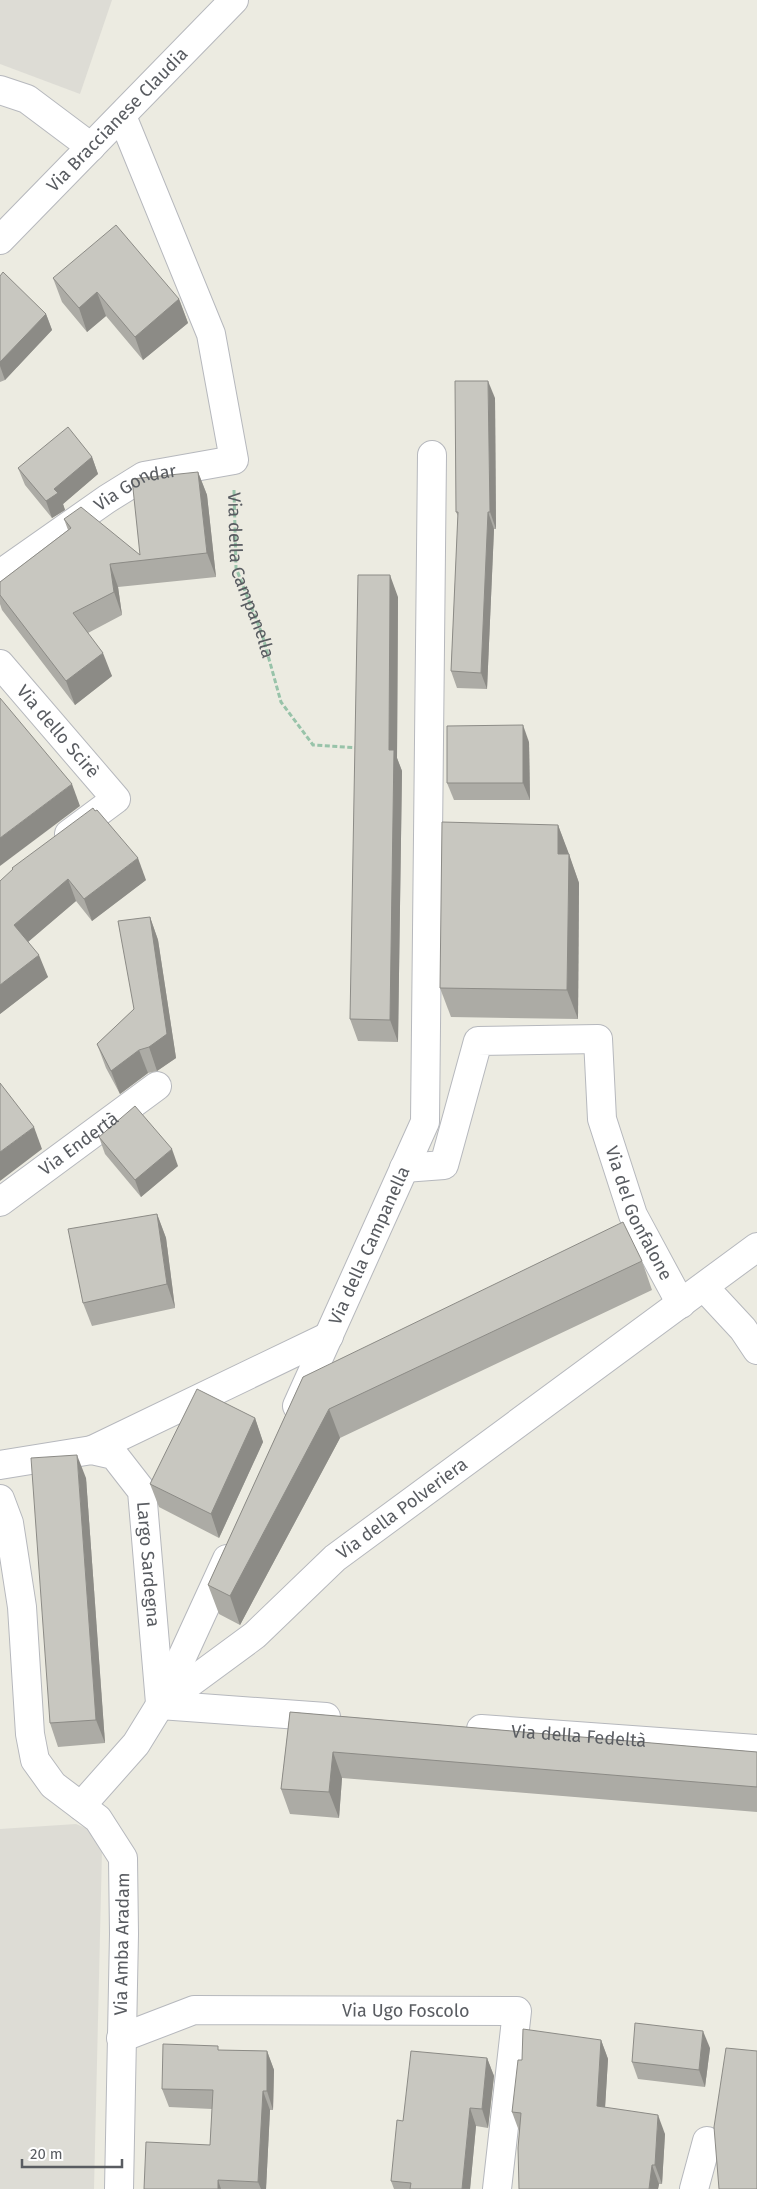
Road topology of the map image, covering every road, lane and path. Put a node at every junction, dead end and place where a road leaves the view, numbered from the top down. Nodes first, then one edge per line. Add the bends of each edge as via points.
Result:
1 (234, 0) edge
2 (0, 90) edge
3 (122, 116) junction
4 (91, 147) junction
5 (0, 240) edge
6 (432, 455) dead end
7 (234, 460) junction
8 (0, 574) edge
9 (0, 664) edge
10 (362, 748) edge
11 (46, 852) edge
12 (157, 1086) dead end
13 (404, 1168) junction
14 (0, 1202) edge
15 (757, 1247) edge
16 (704, 1287) junction
17 (681, 1304) junction
18 (329, 1336) junction
19 (757, 1350) edge
20 (288, 1426) edge
21 (92, 1450) junction
22 (0, 1465) edge
23 (0, 1499) edge
24 (239, 1534) edge
25 (160, 1705) junction
26 (349, 1719) edge
27 (459, 1727) edge
28 (757, 1749) edge
29 (81, 1806) junction
30 (121, 2038) junction
31 (707, 2141) dead end
32 (119, 2189) edge
33 (496, 2189) edge
34 (694, 2189) edge

1 - 3 street, Via Braccianese Claudia
2 - 4 street via 27,99
3 - 4 street, Via Braccianese Claudia
3 - 7 street via 211,334
4 - 5 street, Via Braccianese Claudia
6 - 13 street, Via della Campanella via 425,1122
7 - 8 street, Via Gondar via 144,476
7 - 10 path, Via della Campanella via 236,568 262,634 281,702 313,745
9 - 11 street, Via dello Scirè via 116,799
12 - 14 street, Via Endertà
13 - 17 street, Via del Gonfalone via 444,1165 478,1041 598,1039 602,1119 633,1215
13 - 18 street, Via della Campanella
15 - 16 street, Via della Polveriera
16 - 17 street, Via della Polveriera
16 - 19 street via 743,1329
17 - 25 street, Via della Polveriera via 335,1558 255,1635
18 - 20 street, Via della Campanella
18 - 21 street, Largo Sardegna
21 - 22 street, Largo Sardegna
21 - 25 street, Largo Sardegna via 114,1456 142,1491
23 - 29 street, Via Amba Aradam via 9,1523 22,1608 30,1734 35,1760 53,1785
24 - 25 street
25 - 26 street
25 - 29 street, Via della Polveriera via 136,1744
27 - 28 street, Via della Fedeltà
29 - 30 street, Via Amba Aradam via 98,1819 123,1858
30 - 32 street, Via Amba Aradam
30 - 33 street, Via Ugo Foscolo via 194,2010 517,2011
31 - 34 street

